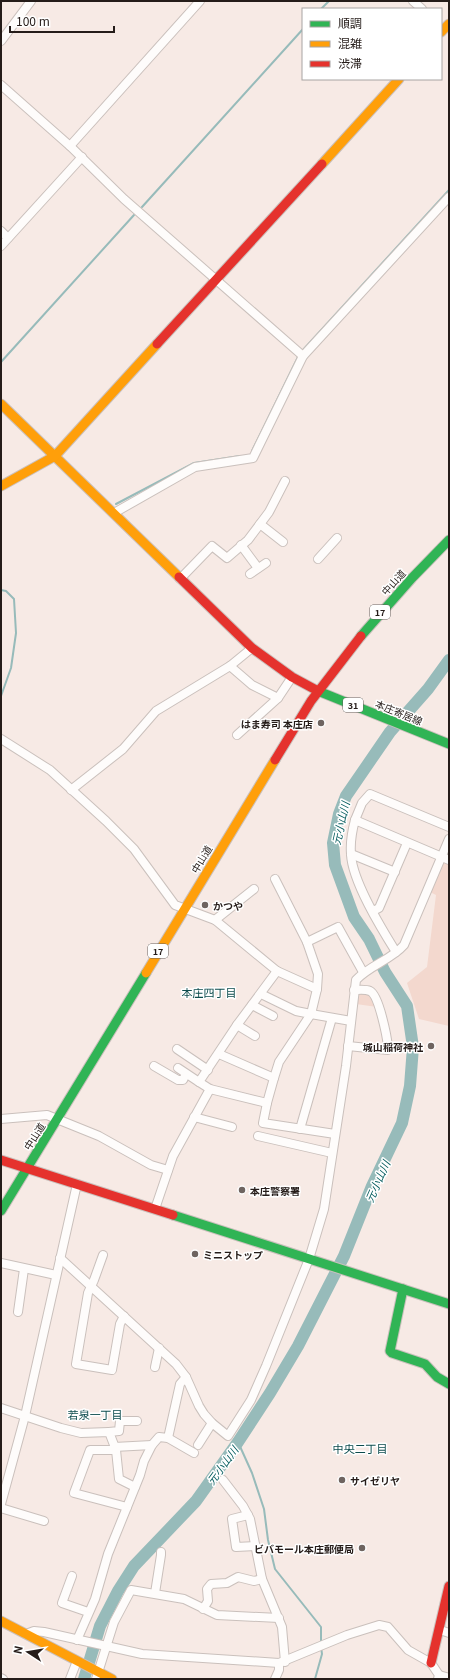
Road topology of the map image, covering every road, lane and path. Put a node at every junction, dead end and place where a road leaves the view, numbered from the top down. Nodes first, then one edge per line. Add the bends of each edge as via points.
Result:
1 (31, 1) edge
2 (200, 1) edge
3 (413, 1) edge
4 (421, 8) edge
5 (1, 41) edge
6 (398, 80) edge
7 (1, 85) edge
8 (70, 146) junction
9 (82, 157) junction
10 (449, 197) edge
11 (1, 231) edge
12 (8, 238) junction
13 (1, 246) edge
14 (216, 281) junction
15 (303, 356) junction
16 (1, 404) edge
17 (55, 456) junction
18 (285, 481) dead end
19 (1, 486) edge
20 (114, 513) junction
21 (260, 524) junction
22 (338, 538) dead end
23 (449, 540) edge
24 (283, 542) dead end
25 (241, 545) junction
26 (318, 559) dead end
27 (266, 563) dead end
28 (258, 568) junction
29 (250, 574) dead end
30 (180, 579) junction
31 (252, 648) junction
32 (230, 666) junction
33 (292, 677) junction
34 (318, 691) junction
35 (278, 698) junction
36 (238, 736) dead end
37 (1, 739) edge
38 (449, 744) edge
39 (71, 790) junction
40 (355, 820) junction
41 (449, 827) edge
42 (449, 839) edge
43 (407, 843) junction
44 (351, 854) junction
45 (445, 859) edge
46 (395, 872) junction
47 (276, 878) dead end
48 (254, 889) dead end
49 (184, 908) junction
50 (373, 911) junction
51 (215, 920) junction
52 (307, 942) junction
53 (393, 954) junction
54 (366, 970) junction
55 (277, 971) junction
56 (317, 989) junction
57 (354, 990) junction
58 (261, 994) junction
59 (252, 1005) junction
60 (311, 1014) junction
61 (273, 1016) dead end
62 (332, 1018) junction
63 (351, 1021) junction
64 (238, 1025) junction
65 (255, 1036) dead end
66 (348, 1046) junction
67 (177, 1049) dead end
68 (219, 1054) junction
69 (154, 1066) dead end
70 (178, 1068) dead end
71 (208, 1070) junction
72 (186, 1074) junction
73 (274, 1078) junction
74 (199, 1082) junction
75 (210, 1089) junction
76 (267, 1103) junction
77 (194, 1117) junction
78 (1, 1119) edge
79 (57, 1120) junction
80 (232, 1127) dead end
81 (300, 1129) junction
82 (334, 1134) junction
83 (258, 1136) dead end
84 (332, 1153) junction
85 (1, 1160) edge
86 (27, 1168) junction
87 (168, 1170) junction
88 (77, 1184) junction
89 (155, 1209) junction
90 (1, 1211) edge
91 (103, 1255) dead end
92 (60, 1258) junction
93 (309, 1259) junction
94 (1, 1263) edge
95 (24, 1269) junction
96 (56, 1275) junction
97 (90, 1286) junction
98 (403, 1289) junction
99 (449, 1304) edge
100 (18, 1312) dead end
101 (124, 1316) junction
102 (159, 1348) junction
103 (154, 1367) dead end
104 (186, 1377) junction
105 (449, 1384) edge
106 (1, 1408) edge
107 (25, 1416) junction
108 (137, 1421) dead end
109 (212, 1424) junction
110 (109, 1432) junction
111 (168, 1438) junction
112 (152, 1445) junction
113 (115, 1448) junction
114 (223, 1480) dead end
115 (135, 1487) junction
116 (3, 1489) edge
117 (1, 1504) edge
118 (127, 1507) junction
119 (1, 1508) edge
120 (248, 1515) junction
121 (44, 1521) dead end
122 (256, 1546) junction
123 (160, 1552) dead end
124 (72, 1576) dead end
125 (262, 1579) junction
126 (449, 1586) edge
127 (155, 1594) junction
128 (448, 1598) edge
129 (203, 1609) junction
130 (88, 1612) junction
131 (278, 1618) junction
132 (1, 1621) edge
133 (440, 1630) junction
134 (449, 1633) edge
135 (26, 1634) junction
136 (81, 1641) junction
137 (106, 1647) junction
138 (78, 1662) junction
139 (282, 1662) junction
140 (431, 1663) junction
141 (97, 1674) edge
142 (438, 1677) edge
143 (449, 1678) edge
144 (70, 1679) edge
145 (112, 1679) edge
146 (275, 1679) edge

1 - 5 street
2 - 8 street
3 - 4 street
6 - 14 main road
7 - 8 street
8 - 9 street
9 - 12 street
9 - 14 street via 124,199
10 - 15 street
11 - 12 street
12 - 13 street
14 - 15 street
14 - 17 main road
15 - 20 street via 253,458 194,468
16 - 17 main road, 本庄寄居線
17 - 19 main road
17 - 20 main road, 本庄寄居線
18 - 21 street
20 - 30 main road, 本庄寄居線
21 - 24 street
21 - 25 street
22 - 26 street
23 - 34 main road, 中山道 / 17 via 405,583
25 - 28 street
25 - 30 street via 227,558 212,546
27 - 28 street
28 - 29 street
30 - 31 main road, 本庄寄居線
31 - 32 street
31 - 33 main road, 本庄寄居線
32 - 35 street via 252,685
32 - 39 street via 156,711 124,749
33 - 34 main road, 本庄寄居線
33 - 35 street
34 - 38 main road, 本庄寄居線 / 31
34 - 49 main road, 中山道 / 17
35 - 36 street
37 - 39 street via 50,770
39 - 49 street via 134,849 174,905
40 - 41 street via 362,803 370,794
40 - 43 street
40 - 44 street
42 - 45 street
43 - 45 street
43 - 46 street
44 - 46 street
44 - 50 street via 354,872
45 - 53 street via 404,945
46 - 50 street via 379,908
47 - 52 street
48 - 51 street
49 - 51 street
49 - 79 main road, 中山道 / 17
50 - 53 street
51 - 55 street
52 - 54 street via 338,927
52 - 56 street via 318,974
53 - 54 street
54 - 57 street via 356,980
55 - 56 street
55 - 58 street
56 - 60 street
57 - 63 street
57 - 66 street via 370,991 380,1007 388,1050
58 - 59 street
58 - 60 street via 296,1011
59 - 61 street
59 - 64 street
60 - 62 street
60 - 73 street via 279,1062
62 - 63 street
62 - 81 street
63 - 66 street
64 - 65 street
64 - 68 street
66 - 82 street
67 - 71 street
68 - 71 street
68 - 73 street
69 - 72 street via 178,1080 182,1080
70 - 72 street
71 - 74 street
72 - 74 street
73 - 76 street
74 - 75 street
75 - 76 street
75 - 77 street
76 - 81 street via 263,1123
77 - 80 street
77 - 87 street
78 - 79 street via 43,1114
79 - 86 main road, 中山道 / 17
79 - 87 street via 99,1136 151,1165
81 - 82 street
82 - 84 street
83 - 84 street
84 - 93 street via 324,1209
85 - 86 main road
86 - 88 main road
86 - 90 main road, 中山道 / 17
87 - 89 street
88 - 89 main road
88 - 92 street
89 - 93 main road
91 - 97 street
92 - 96 street
92 - 97 street
93 - 98 main road
93 - 109 street via 251,1400 228,1436
94 - 95 street
95 - 96 street
95 - 100 street
96 - 107 street
97 - 101 street
97 - 101 street via 76,1364 112,1370 120,1324
98 - 99 main road
98 - 105 main road via 390,1351 424,1364 437,1377
101 - 102 street
102 - 103 street
102 - 104 street
104 - 109 street via 199,1406
104 - 111 street via 180,1384
106 - 107 street
107 - 110 street via 81,1433
107 - 116 street
108 - 110 street via 120,1422 119,1431
109 - 111 street via 196,1449
110 - 113 street
111 - 112 street via 159,1437
112 - 113 street
112 - 115 street
113 - 115 street via 119,1479
113 - 118 street via 90,1450 74,1493
114 - 120 street
115 - 118 street
116 - 117 street
118 - 130 street
119 - 121 street
120 - 122 street
120 - 122 street via 232,1519 236,1548
122 - 125 street
123 - 127 street
124 - 130 street via 62,1603
125 - 129 street via 238,1577 228,1583 211,1584 206,1589 208,1602
125 - 131 street
126 - 128 main road
127 - 129 street via 184,1599
127 - 137 street via 131,1590 114,1622
128 - 133 main road
129 - 131 street via 217,1615
130 - 136 street
131 - 139 street via 282,1627
132 - 135 main road
133 - 134 street
133 - 140 main road
135 - 136 street via 34,1631 44,1632
135 - 138 main road
136 - 137 street
137 - 139 street via 142,1654
137 - 141 street
138 - 141 main road
138 - 144 street
139 - 140 street via 347,1634 379,1625 388,1627 408,1650
139 - 146 street
140 - 142 street
141 - 145 main road
142 - 143 street

